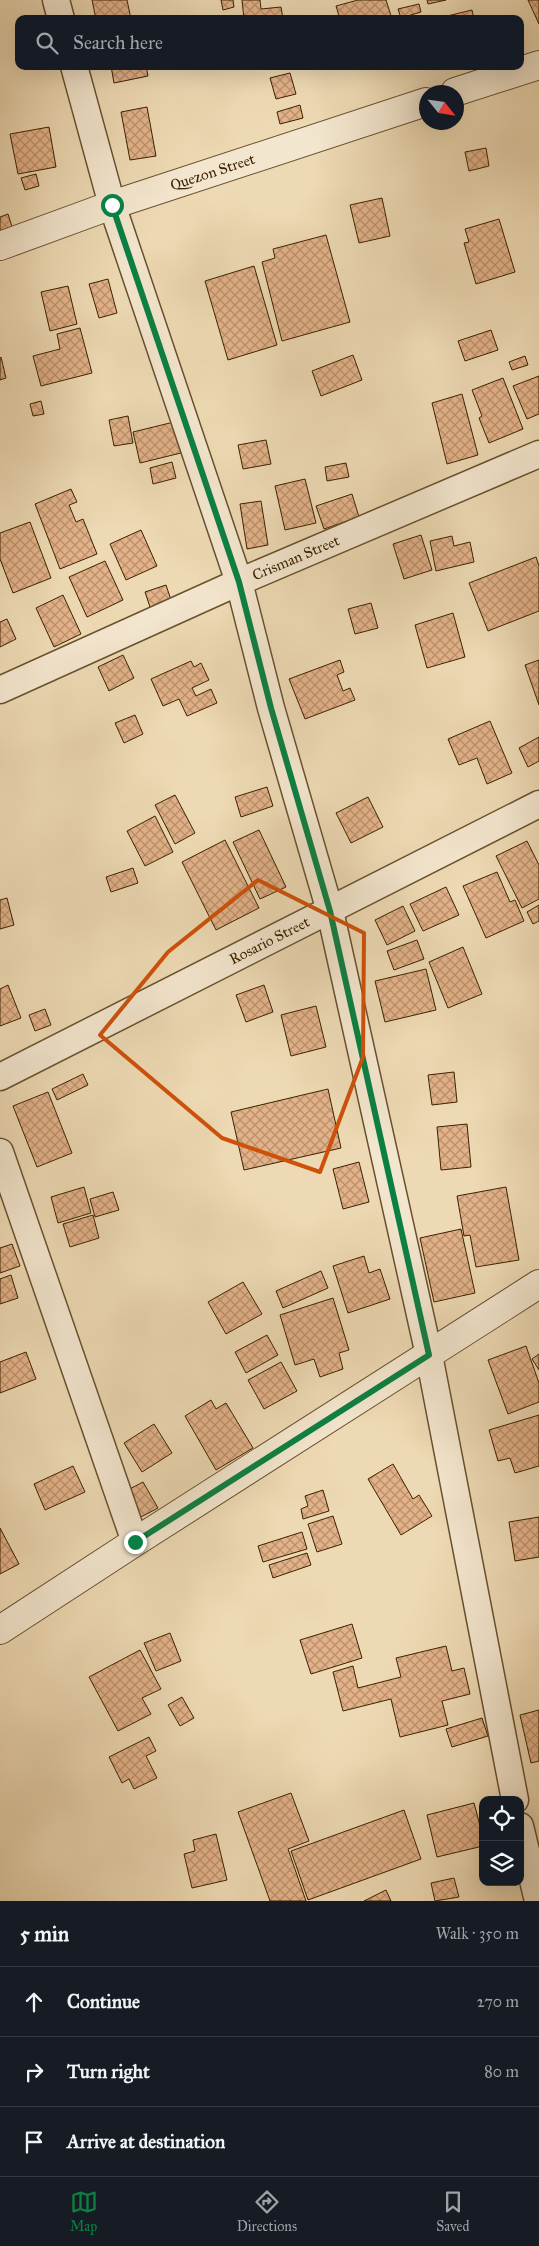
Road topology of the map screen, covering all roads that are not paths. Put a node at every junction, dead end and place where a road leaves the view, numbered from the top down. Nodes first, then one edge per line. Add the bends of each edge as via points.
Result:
1 (56, 0) edge
2 (60, 15) edge
3 (539, 65) edge
4 (75, 70) edge
5 (523, 70) edge
6 (524, 70) edge
7 (464, 89) edge
8 (419, 104) edge
9 (112, 205) junction
10 (0, 246) edge
11 (539, 454) edge
12 (239, 582) junction
13 (0, 690) edge
14 (539, 804) edge
15 (330, 911) junction
16 (0, 1077) edge
17 (0, 1152) edge
18 (539, 1284) edge
19 (429, 1355) junction
20 (135, 1542) junction
21 (0, 1630) edge
22 (514, 1796) edge
23 (527, 1834) edge
24 (538, 1901) edge

1 - 2 street
3 - 6 street
4 - 9 street
5 - 7 street
8 - 9 street, Quezon Street
9 - 10 street, Quezon Street
9 - 12 street
11 - 12 street, Crisman Street
12 - 13 street, Crisman Street
12 - 15 street via 271,708
14 - 15 street, Rosario Street
15 - 16 street, Rosario Street
15 - 19 street
17 - 20 street
18 - 19 street
19 - 20 street
19 - 22 street
20 - 21 street
23 - 24 street

